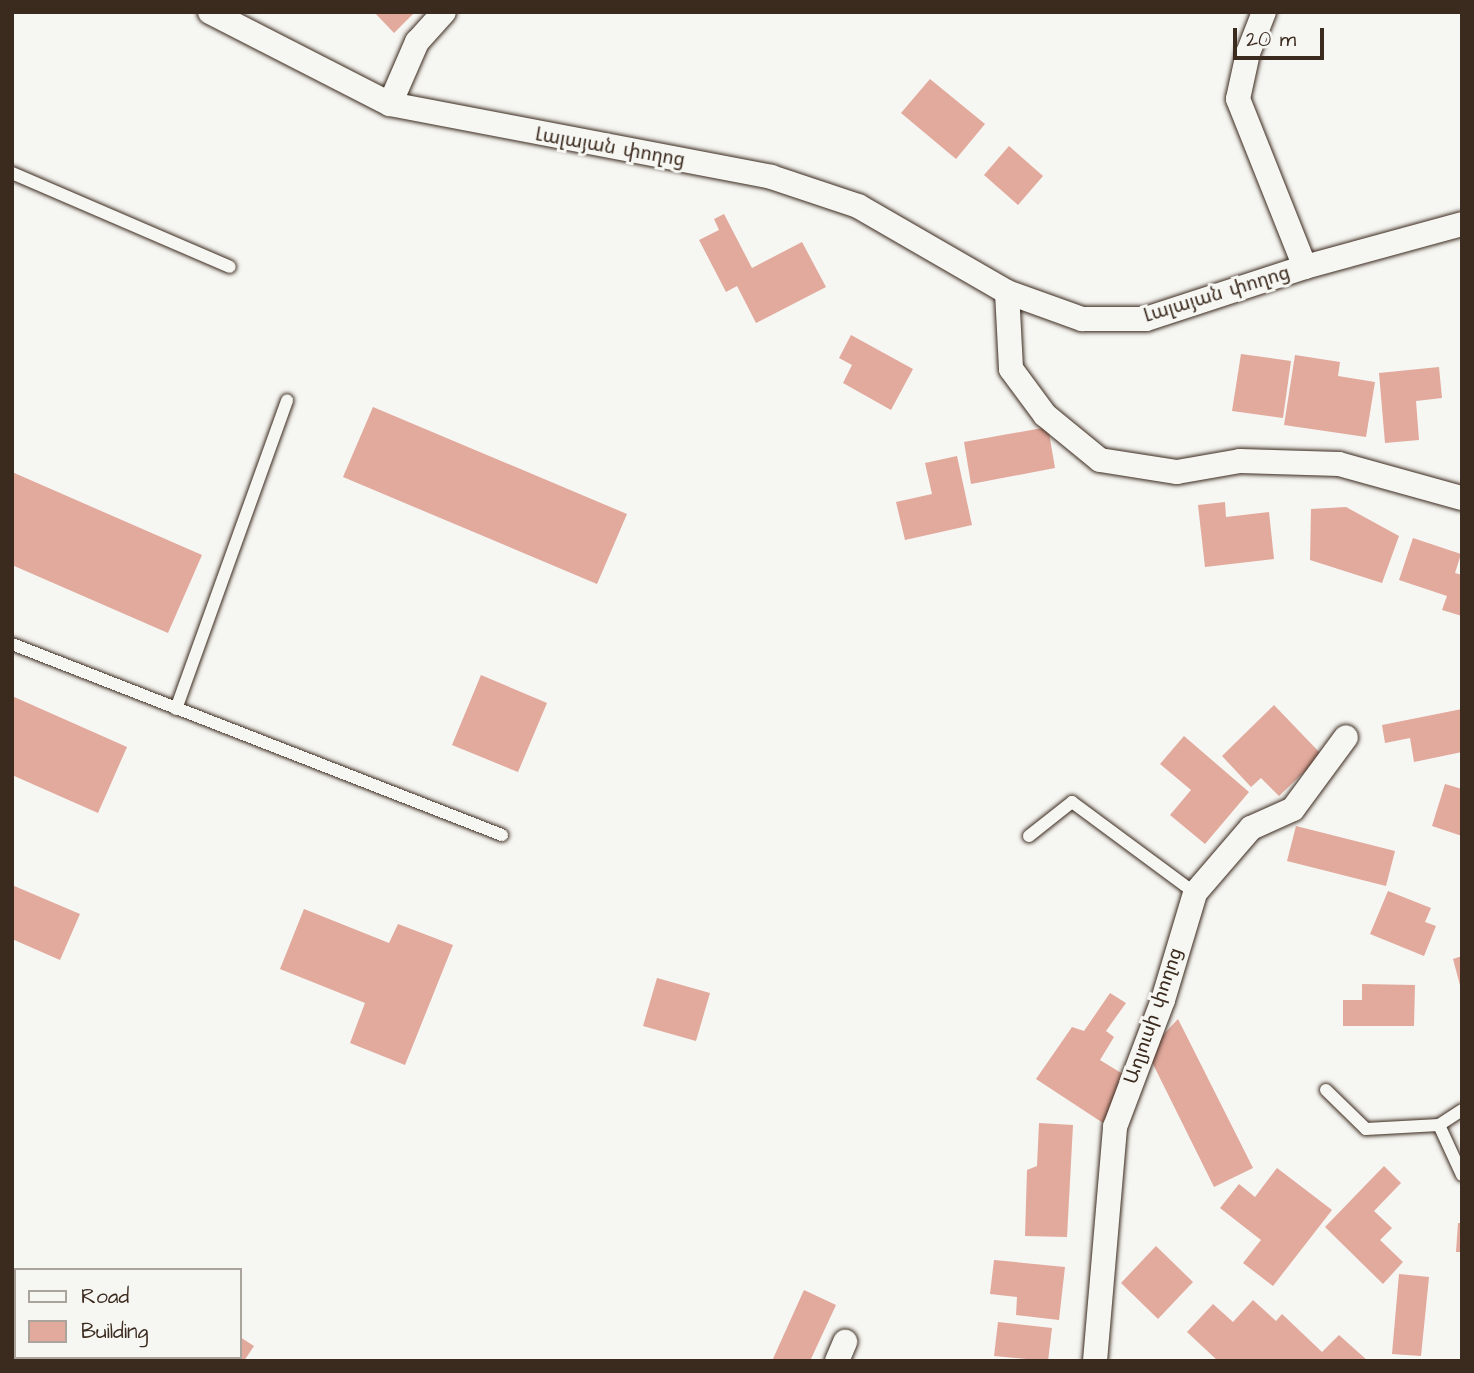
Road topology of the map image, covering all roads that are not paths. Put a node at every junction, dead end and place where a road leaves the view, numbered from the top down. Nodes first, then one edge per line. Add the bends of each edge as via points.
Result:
1 (210, 12) edge
2 (444, 12) edge
3 (1264, 12) edge
4 (390, 104) junction
5 (12, 173) edge
6 (1462, 224) edge
7 (230, 267) dead end
8 (1305, 267) junction
9 (1007, 292) junction
10 (287, 400) dead end
11 (1462, 498) edge
12 (12, 644) edge
13 (176, 709) junction
14 (1346, 737) dead end
15 (502, 835) dead end
16 (1029, 836) dead end
17 (1195, 893) junction
18 (1326, 1090) dead end
19 (1462, 1110) edge
20 (1439, 1125) junction
21 (1462, 1175) edge
22 (1096, 1361) edge

1 - 4 street, Լալայան փողոց
2 - 4 street via 417,42
3 - 8 street, Լալայան փողոց via 1248,53 1238,99
4 - 9 street, Լալայան փողոց via 771,177 858,206
5 - 7 lane
6 - 8 street, Լալայան փողոց
8 - 9 street, Լալայան փողոց via 1146,319 1082,319
9 - 11 street via 1011,369 1045,415 1100,460 1177,472 1240,461 1339,464
10 - 13 lane
12 - 13 lane
13 - 15 lane
14 - 17 street, Աղյուսի փողոց via 1293,809 1251,828
16 - 17 lane via 1072,802
17 - 22 street, Աղյուսի փողոց via 1163,1000 1115,1127
18 - 20 lane via 1366,1129
19 - 20 lane
20 - 21 lane

